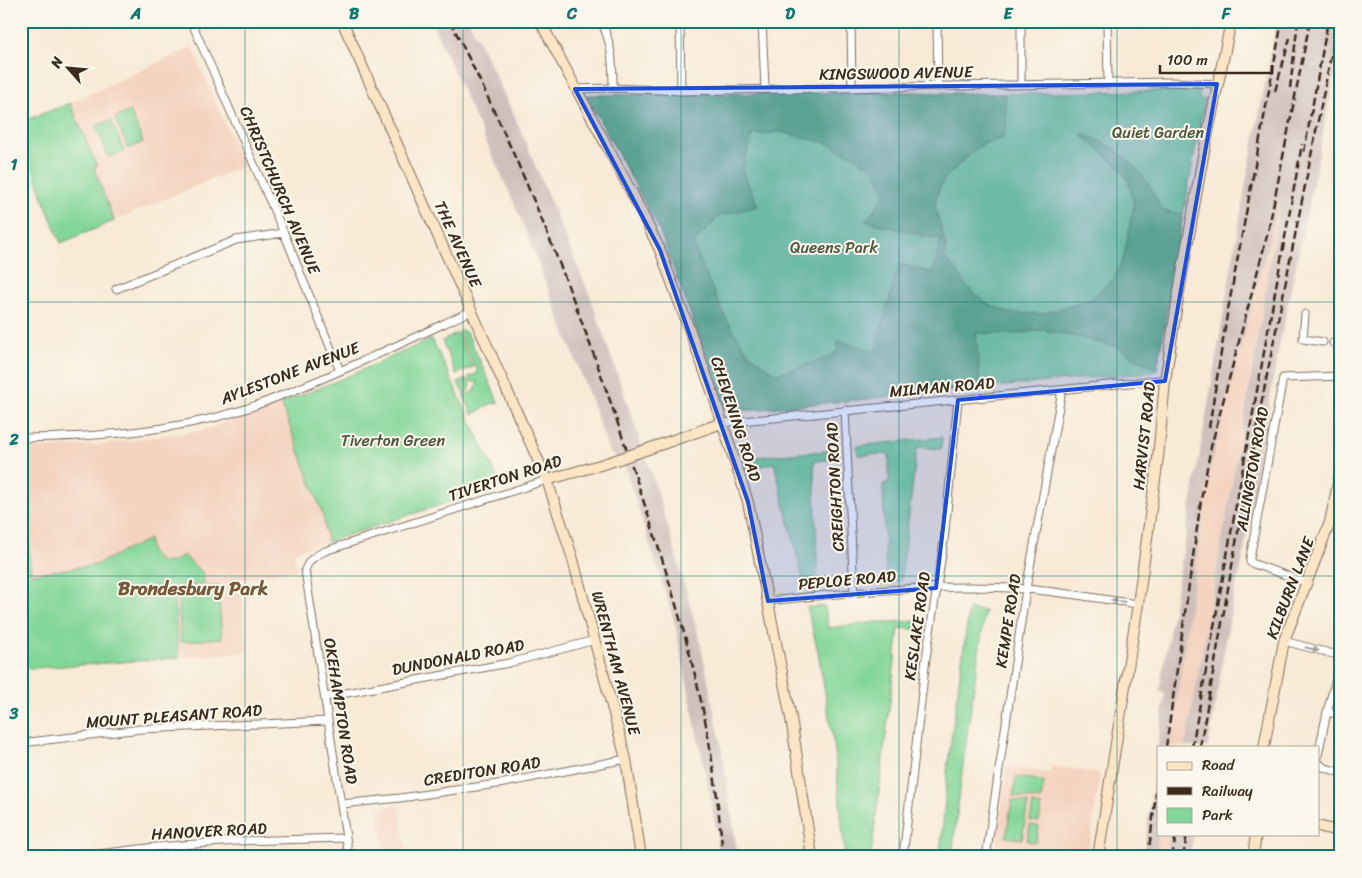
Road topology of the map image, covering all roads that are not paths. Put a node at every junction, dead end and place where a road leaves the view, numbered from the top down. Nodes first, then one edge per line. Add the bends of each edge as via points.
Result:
1 (190, 21) edge
2 (342, 21) edge
3 (540, 21) edge
4 (601, 21) edge
5 (680, 21) edge
6 (762, 21) edge
7 (851, 21) edge
8 (937, 21) edge
9 (1021, 21) edge
10 (1107, 21) edge
11 (1231, 21) edge
12 (1341, 77) edge
13 (1108, 84) junction
14 (1217, 84) junction
15 (1022, 85) junction
16 (938, 87) junction
17 (612, 88) junction
18 (765, 88) junction
19 (852, 88) junction
20 (575, 89) junction
21 (680, 91) junction
22 (1341, 102) edge
23 (284, 233) junction
24 (116, 289) dead end
25 (471, 311) junction
26 (1305, 314) dead end
27 (1324, 342) dead end
28 (340, 371) junction
29 (1341, 376) edge
30 (1165, 381) junction
31 (1062, 390) junction
32 (958, 400) junction
33 (845, 410) junction
34 (722, 423) junction
35 (21, 438) edge
36 (1341, 469) edge
37 (547, 480) junction
38 (306, 570) joint
39 (1308, 583) junction
40 (936, 588) junction
41 (1026, 589) junction
42 (854, 592) junction
43 (768, 601) junction
44 (1138, 604) junction
45 (595, 640) junction
46 (1284, 642) junction
47 (1341, 656) edge
48 (1341, 661) edge
49 (325, 696) junction
50 (1327, 712) junction
51 (1341, 716) edge
52 (328, 721) junction
53 (21, 743) edge
54 (1264, 746) edge
55 (1320, 746) edge
56 (626, 759) junction
57 (1320, 764) edge
58 (1341, 773) edge
59 (342, 804) junction
60 (1320, 827) edge
61 (1341, 832) edge
62 (1256, 836) edge
63 (346, 838) junction
64 (74, 857) edge
65 (349, 857) edge
66 (641, 857) edge
67 (812, 857) edge
68 (902, 857) edge
69 (986, 857) edge
70 (1098, 857) edge
71 (1253, 857) edge

1 - 23 street, CHRISTCHURCH AVENUE
2 - 25 street, THE AVENUE
3 - 20 street, CHEVENING ROAD
4 - 17 street via 613,60
5 - 21 street
6 - 18 street
7 - 19 street
8 - 16 street
9 - 15 street
10 - 13 street
11 - 14 street, HARVIST ROAD
12 - 22 street via 1338,100
13 - 14 street, KINGSWOOD AVENUE
13 - 15 street, KINGSWOOD AVENUE
14 - 30 street, HARVIST ROAD
15 - 16 street, KINGSWOOD AVENUE
16 - 19 street, KINGSWOOD AVENUE
17 - 20 street, KINGSWOOD AVENUE
17 - 21 street, KINGSWOOD AVENUE
18 - 19 street, KINGSWOOD AVENUE
18 - 21 street, KINGSWOOD AVENUE
20 - 34 street, CHEVENING ROAD via 660,250
23 - 24 street via 236,240
23 - 28 street, CHRISTCHURCH AVENUE
25 - 28 street, AYLESTONE AVENUE
25 - 37 street, THE AVENUE
26 - 27 street via 1303,339
28 - 35 street, AYLESTONE AVENUE via 242,410 187,424 121,433
29 - 39 street, ALLINGTON ROAD via 1283,378 1250,558 1254,564
30 - 31 street, MILMAN ROAD
30 - 44 street, HARVIST ROAD
31 - 32 street, MILMAN ROAD
31 - 41 street, KEMPE ROAD
32 - 33 street, MILMAN ROAD
32 - 40 street, KESLAKE ROAD
33 - 34 street, MILMAN ROAD
33 - 42 street, CREIGHTON ROAD
34 - 37 street, TIVERTON ROAD, bridge
34 - 43 street, CHEVENING ROAD via 748,502
36 - 39 street, KILBURN LANE via 1330,522
37 - 38 street, TIVERTON ROAD via 325,551 311,559
37 - 45 street, WRENTHAM AVENUE
38 - 49 street, OKEHAMPTON ROAD
39 - 46 street, KILBURN LANE
40 - 41 street, PEPLOE ROAD
40 - 42 street, PEPLOE ROAD
40 - 68 street, KESLAKE ROAD
44 -> 41 street, PEPLOE ROAD
41 - 69 street, KEMPE ROAD
42 - 43 street, PEPLOE ROAD
43 - 67 street, CHEVENING ROAD via 791,718
44 - 70 street, HARVIST ROAD
45 - 49 street, DUNDONALD ROAD via 509,663
45 - 56 street, WRENTHAM AVENUE
46 -> 47 street
46 - 54 street, KILBURN LANE
48 - 50 street
49 - 52 street, OKEHAMPTON ROAD
50 - 51 street
50 - 55 street
52 - 53 street, MOUNT PLEASANT ROAD via 141,729
52 - 59 street, OKEHAMPTON ROAD
56 - 59 street, CREDITON ROAD via 504,783
56 - 66 street, WRENTHAM AVENUE
57 - 58 street
59 - 63 street, OKEHAMPTON ROAD
60 - 61 street
62 - 71 street
63 - 64 street, HANOVER ROAD via 156,847
63 - 65 street, OKEHAMPTON ROAD

